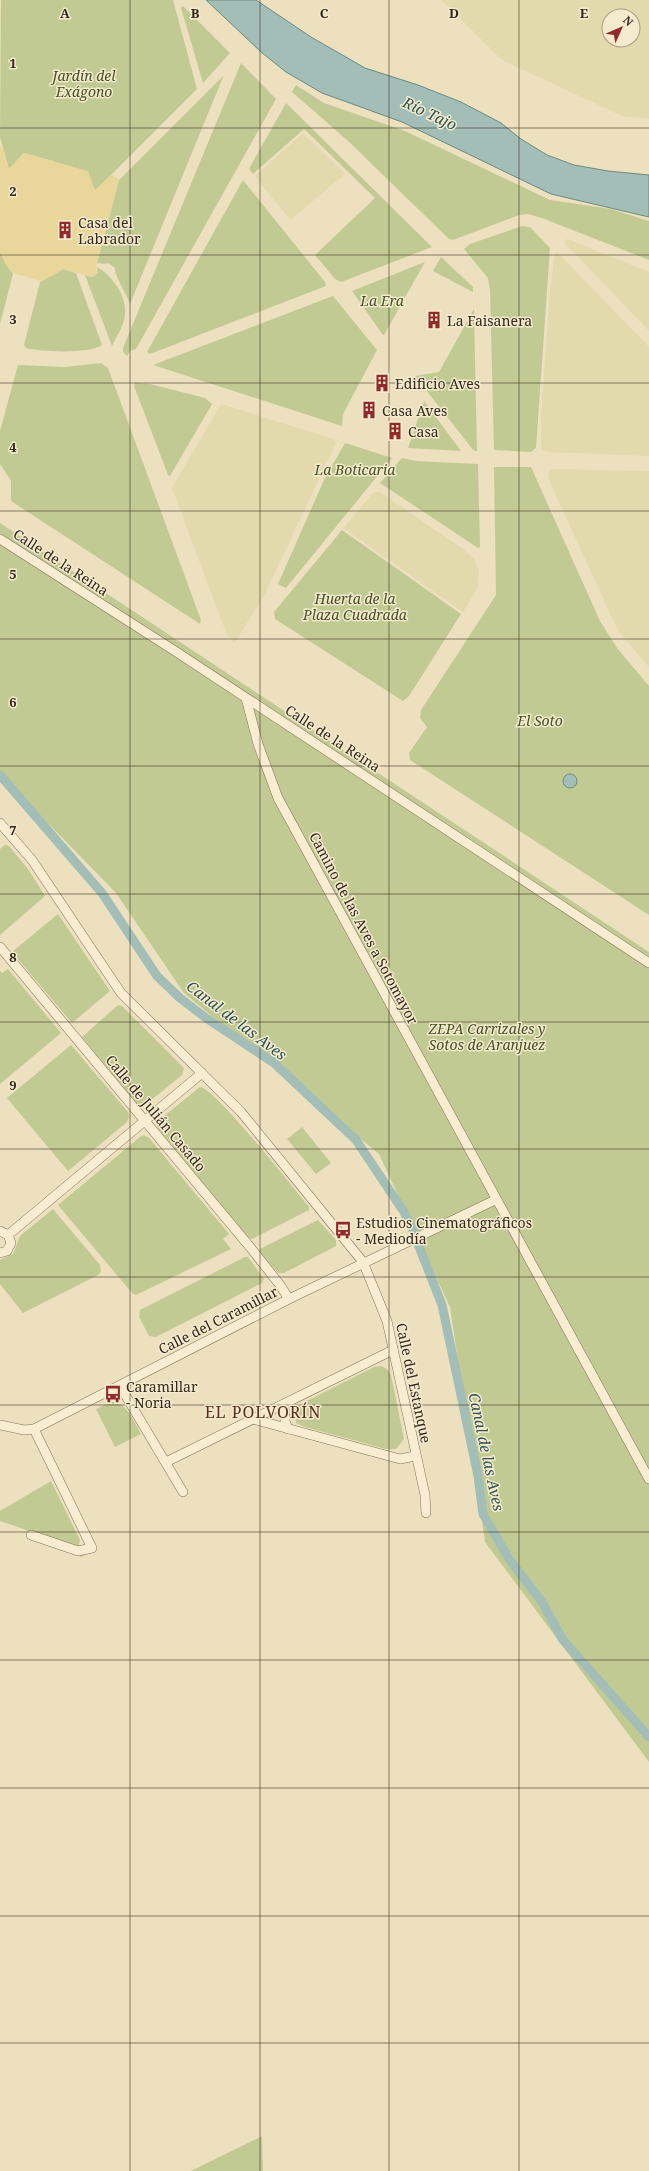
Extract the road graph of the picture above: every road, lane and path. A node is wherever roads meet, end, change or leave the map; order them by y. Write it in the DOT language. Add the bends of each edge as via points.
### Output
graph roads {
  1 [pos="0,539"];
  2 [pos="246,698"];
  3 [pos="0,823"];
  4 [pos="0,947"];
  5 [pos="649,963"];
  6 [pos="202,1073"];
  7 [pos="144,1121"];
  8 [pos="496,1200"];
  9 [pos="4,1233"];
  10 [pos="0,1253"];
  11 [pos="364,1262"];
  12 [pos="289,1299"];
  13 [pos="393,1350"];
  14 [pos="120,1386"];
  15 [pos="284,1404"];
  16 [pos="252,1419"];
  17 [pos="0,1425"];
  18 [pos="34,1428"];
  19 [pos="288,1429"];
  20 [pos="415,1456"];
  21 [pos="166,1462"];
  22 [pos="649,1479"];
  23 [pos="184,1492"];
  24 [pos="426,1513"];
  25 [pos="31,1535"];
  1 -- 2 [label="street, Calle de la Reina"];
  2 -- 5 [label="street, Calle de la Reina"];
  2 -- 8 [label="street, Camino de las Aves a Sotomayor" via="258,744 278,798"];
  3 -- 6 [label="street, Calle del Estanque" via="32,860 121,993"];
  4 -- 7 [label="street, Calle de Julián Casado"];
  6 -- 7 [label="street"];
  6 -- 11 [label="street, Calle del Estanque" via="241,1112"];
  7 -- 9 [label="street"];
  7 -- 12 [label="street, Calle de Julián Casado" via="250,1247"];
  8 -- 11 [label="street, Calle del Caramillar"];
  8 -- 22 [label="street, Camino de las Aves a Sotomayor"];
  9 -- 10 [label="street" via="10,1239 10,1247"];
  11 -- 12 [label="street, Calle del Caramillar"];
  11 -- 13 [label="street, Calle del Estanque" via="387,1321"];
  12 -- 14 [label="street, Calle del Caramillar"];
  13 -- 15 [label="street"];
  13 -- 20 [label="street, Calle del Estanque"];
  14 -- 18 [label="street, Calle del Caramillar"];
  14 -- 21 [label="street"];
  15 -- 16 [label="street"];
  15 -- 19 [label="street"];
  16 -- 19 [label="street"];
  16 -- 21 [label="street"];
  17 -- 18 [label="street" via="24,1430"];
  18 -- 25 [label="street" via="92,1548 78,1551"];
  19 -- 20 [label="street" via="400,1459"];
  20 -- 24 [label="street, Calle del Estanque"];
  21 -- 23 [label="street"];
}
